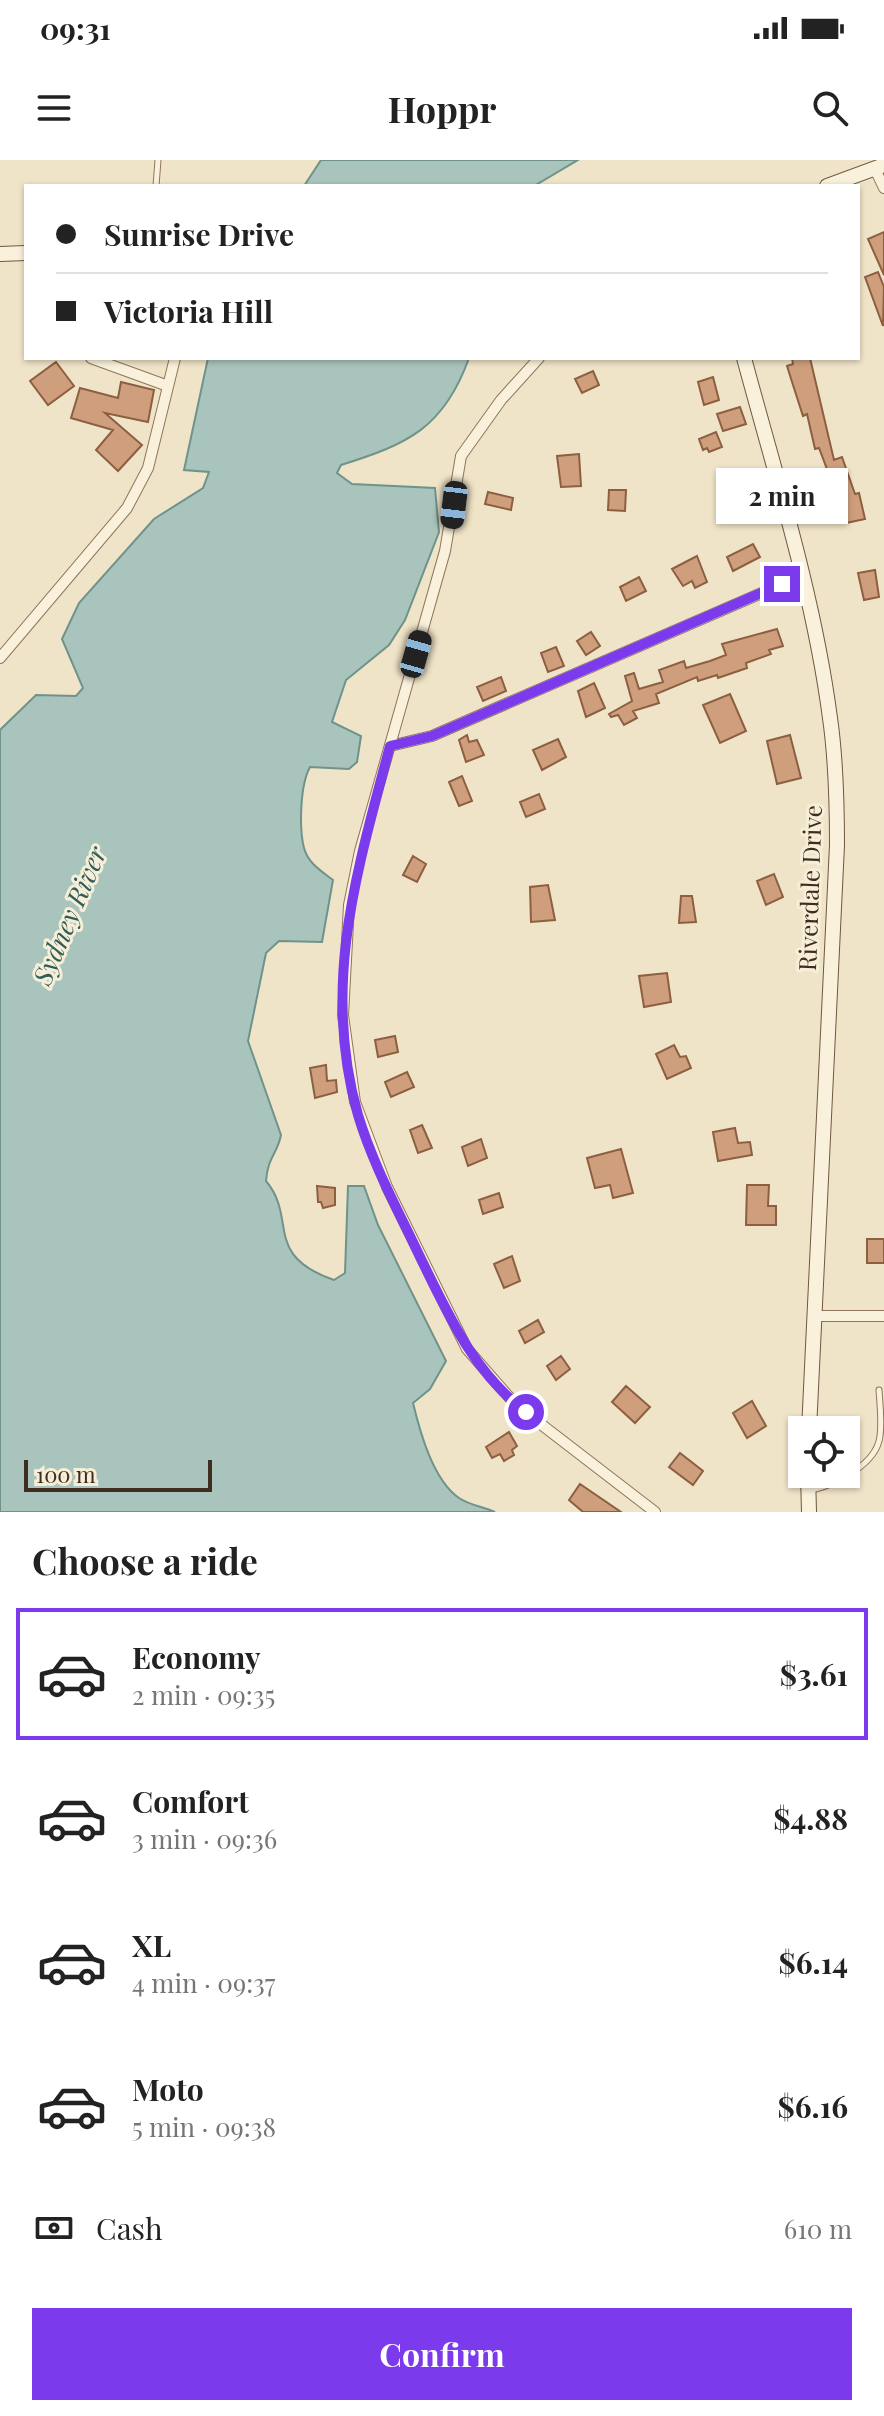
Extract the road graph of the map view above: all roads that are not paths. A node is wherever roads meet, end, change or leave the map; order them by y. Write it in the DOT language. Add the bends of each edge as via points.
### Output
graph roads {
  1 [pos="158,160"];
  2 [pos="880,167"];
  3 [pos="156,184"];
  4 [pos="833,184"];
  5 [pos="884,188"];
  6 [pos="24,253"];
  7 [pos="0,254"];
  8 [pos="96,360"];
  9 [pos="174,360"];
  10 [pos="537,360"];
  11 [pos="745,360"];
  12 [pos="168,386"];
  13 [pos="803,575"];
  14 [pos="0,658"];
  15 [pos="390,746"];
  16 [pos="815,1316"];
  17 [pos="884,1316"];
  18 [pos="879,1390"];
  19 [pos="810,1416"];
  20 [pos="807,1488"];
  21 [pos="807,1491"];
  22 [pos="655,1512"];
  23 [pos="809,1512"];
  1 -- 3 [label="lane"];
  2 -- 4 [label="main road"];
  2 -- 5 [label="street"];
  6 -- 7 [label="main road"];
  8 -- 12 [label="street"];
  9 -- 12 [label="street"];
  10 -- 15 [label="street" via="461,456 450,532"];
  11 -- 13 [label="main road, Riverdale Drive"];
  12 -- 14 [label="street" via="148,468 127,508"];
  13 -- 15 [label="street" via="432,736"];
  13 -- 16 [label="main road, Riverdale Drive" via="830,719 837,845"];
  15 -- 22 [label="street" via="360,851 344,954 346,1051 365,1134 452,1322 478,1362 516,1405"];
  16 -- 17 [label="street"];
  16 -- 19 [label="main road, Riverdale Drive"];
  18 -- 21 [label="lane" via="877,1449 846,1477"];
  20 -- 21 [label="main road"];
  21 -- 23 [label="main road"];
}
